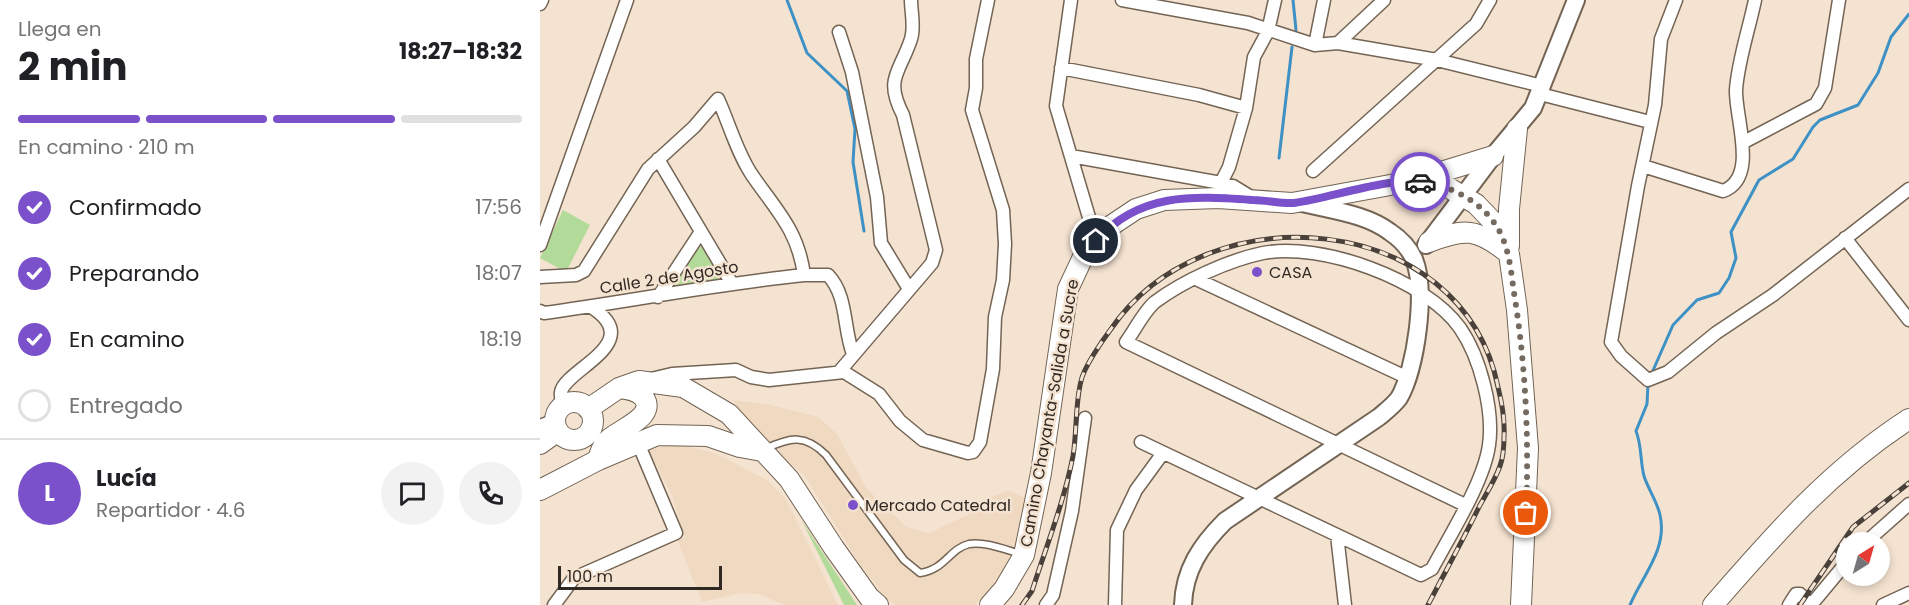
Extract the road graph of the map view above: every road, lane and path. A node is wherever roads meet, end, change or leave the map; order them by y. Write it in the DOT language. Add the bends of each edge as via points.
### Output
graph roads {
  1 [pos="627,0"];
  2 [pos="911,0"];
  3 [pos="988,0"];
  4 [pos="1071,0"];
  5 [pos="1122,0"];
  6 [pos="1275,0"];
  7 [pos="1324,0"];
  8 [pos="1384,0"];
  9 [pos="1490,0"];
  10 [pos="1576,0"];
  11 [pos="1676,0"];
  12 [pos="1755,0"];
  13 [pos="1839,0"];
  14 [pos="1268,31"];
  15 [pos="839,32"];
  16 [pos="1338,43"];
  17 [pos="1315,45"];
  18 [pos="1437,60"];
  19 [pos="1061,68"];
  20 [pos="1541,90"];
  21 [pos="1246,108"];
  22 [pos="1650,122"];
  23 [pos="1516,129"];
  24 [pos="1744,142"];
  25 [pos="1071,156"];
  26 [pos="1493,156"];
  27 [pos="658,159"];
  28 [pos="1643,166"];
  29 [pos="1313,171"];
  30 [pos="1412,181"];
  31 [pos="1221,183"];
  32 [pos="1909,189"];
  33 [pos="1462,195"];
  34 [pos="1256,200"];
  35 [pos="1292,203"];
  36 [pos="700,233"];
  37 [pos="1845,238"];
  38 [pos="1096,241"];
  39 [pos="1429,242"];
  40 [pos="540,245"];
  41 [pos="1509,254"];
  42 [pos="1414,260"];
  43 [pos="804,275"];
  44 [pos="540,277"];
  45 [pos="1196,279"];
  46 [pos="730,282"];
  47 [pos="909,289"];
  48 [pos="1419,292"];
  49 [pos="658,297"];
  50 [pos="591,307"];
  51 [pos="540,311"];
  52 [pos="1909,320"];
  53 [pos="853,354"];
  54 [pos="839,372"];
  55 [pos="1408,378"];
  56 [pos="639,381"];
  57 [pos="619,388"];
  58 [pos="588,409"];
  59 [pos="1084,417"];
  60 [pos="1909,419"];
  61 [pos="554,421"];
  62 [pos="1141,442"];
  63 [pos="638,443"];
  64 [pos="1340,443"];
  65 [pos="540,444"];
  66 [pos="762,451"];
  67 [pos="1163,453"];
  68 [pos="598,460"];
  69 [pos="540,490"];
  70 [pos="1258,498"];
  71 [pos="1909,504"];
  72 [pos="1465,505"];
  73 [pos="1877,532"];
  74 [pos="1336,535"];
  75 [pos="1024,555"];
  76 [pos="1836,574"];
  77 [pos="1909,593"];
  78 [pos="554,605"];
  79 [pos="878,605"];
  80 [pos="990,605"];
  81 [pos="1046,605"];
  82 [pos="1115,605"];
  83 [pos="1183,605"];
  84 [pos="1345,605"];
  85 [pos="1521,605"];
  86 [pos="1713,605"];
  87 [pos="1789,605"];
  88 [pos="1810,605"];
  89 [pos="1883,605"];
  1 -- 40 [label="street"];
  2 -- 47 [label="street" via="912,36 894,80 893,95 906,124 936,250 932,263"];
  3 -- 54 [label="street" via="976,59 972,110 1003,210 1005,244 993,369 980,442 968,453 923,440 900,421 879,394 855,376"];
  4 -- 19 [label="street"];
  5 -- 14 [label="street" via="1248,23"];
  6 -- 14 [label="street"];
  7 -- 17 [label="street"];
  8 -- 16 [label="street"];
  9 -- 18 [label="street" via="1476,24"];
  10 -- 20 [label="main road"];
  11 -- 22 [label="street" via="1661,39"];
  12 -- 24 [label="street" via="1736,90"];
  13 -- 24 [label="street" via="1825,88 1816,104"];
  14 -- 17 [label="street"];
  14 -- 21 [label="street" via="1254,57"];
  15 -- 47 [label="street" via="852,72 877,197 881,243"];
  16 -- 17 [label="street"];
  16 -- 18 [label="street"];
  18 -- 20 [label="street"];
  18 -- 29 [label="street"];
  19 -- 21 [label="street"];
  19 -- 25 [label="street" via="1056,106"];
  20 -- 22 [label="street"];
  20 -- 23 [label="main road"];
  21 -- 31 [label="street" via="1230,168"];
  22 -- 28 [label="street"];
  23 -- 26 [label="main road"];
  23 -- 41 [label="main road"];
  24 -- 28 [label="street" via="1738,179 1723,191"];
  25 -- 31 [label="street"];
  25 -- 38 [label="street"];
  26 -- 30 [label="main road"];
  26 -- 33 [label="main road"];
  27 -- 36 [label="street"];
  27 -- 43 [label="street" via="718,99 752,174 771,197 797,242"];
  27 -- 44 [label="street" via="584,271"];
  28 -- 37 [label="street" via="1611,342 1648,380 1668,372"];
  30 -- 33 [label="main road, Camino Chayanta-Salida a Sucre" via="1449,188"];
  30 -- 35 [label="main road, Camino Chayanta-Salida a Sucre"];
  31 -- 34 [label="street"];
  32 -- 37 [label="street"];
  33 -- 39 [label="main road"];
  33 -- 41 [label="main road, Camino Chayanta-Salida a Sucre" via="1497,226"];
  34 -- 35 [label="main road, Camino Chayanta-Salida a Sucre"];
  34 -- 38 [label="main road, Camino Chayanta-Salida a Sucre" via="1164,200 1123,216"];
  35 -- 42 [label="main road" via="1376,223 1401,241"];
  36 -- 46 [label="street"];
  36 -- 49 [label="street"];
  37 -- 52 [label="street"];
  38 -- 75 [label="main road, Camino Chayanta-Salida a Sucre" via="1074,272 1068,289 1041,472"];
  39 -- 41 [label="main road" via="1462,230 1479,234"];
  39 -- 42 [label="main road"];
  41 -- 85 [label="main road" via="1528,448"];
  42 -- 48 [label="main road"];
  43 -- 46 [label="street, Calle 2 de Agosto"];
  43 -- 53 [label="street, Calle 2 de Agosto" via="828,275 836,283"];
  45 -- 48 [label="street" via="1219,266 1264,253 1317,253 1373,269"];
  45 -- 55 [label="street"];
  45 -- 64 [label="street" via="1154,303 1126,342"];
  46 -- 49 [label="street, Calle 2 de Agosto"];
  47 -- 53 [label="street"];
  48 -- 55 [label="main road"];
  48 -- 72 [label="street" via="1459,328 1477,360 1487,405 1489,445"];
  49 -- 50 [label="street, Calle 2 de Agosto"];
  50 -- 51 [label="street, Calle 2 de Agosto"];
  50 -- 61 [label="street" via="608,322 609,335 599,356 564,386"];
  53 -- 54 [label="street"];
  54 -- 56 [label="street" via="769,380 736,370 672,374"];
  55 -- 64 [label="main road" via="1398,400"];
  56 -- 57 [label="main road"];
  56 -- 66 [label="main road" via="683,387 699,395 729,414"];
  57 -- 58 [label="main road"];
  57 -- 68 [label="main road" via="641,395 646,409 636,422 609,439"];
  58 -- 61 [label="main road" via="578,403"];
  58 -- 61 [label="main road" via="592,424 583,438 566,438"];
  59 -- 81 [label="street" via="1072,511 1053,595"];
  60 -- 86 [label="main road" via="1822,486"];
  61 -- 65 [label="main road"];
  62 -- 67 [label="street"];
  63 -- 66 [label="main road" via="657,435 708,436"];
  63 -- 68 [label="main road"];
  63 -- 78 [label="street" via="676,532 574,578"];
  64 -- 70 [label="main road"];
  64 -- 72 [label="street"];
  66 -- 75 [label="lane" via="783,441 799,439 814,443 904,560 920,573 934,571 960,547 971,544"];
  66 -- 79 [label="main road" via="789,479 841,558"];
  67 -- 70 [label="street"];
  67 -- 82 [label="street" via="1136,490 1118,530"];
  68 -- 69 [label="main road"];
  70 -- 74 [label="street"];
  70 -- 83 [label="main road" via="1207,539 1193,559"];
  71 -- 73 [label="street"];
  72 -- 74 [label="street" via="1432,569 1421,575"];
  74 -- 84 [label="street"];
  75 -- 80 [label="main road, Camino Chayanta-Salida a Sucre"];
  76 -- 88 [label="street"];
  77 -- 89 [label="street"];
  87 -- 88 [label="street" via="1796,594"];
}
